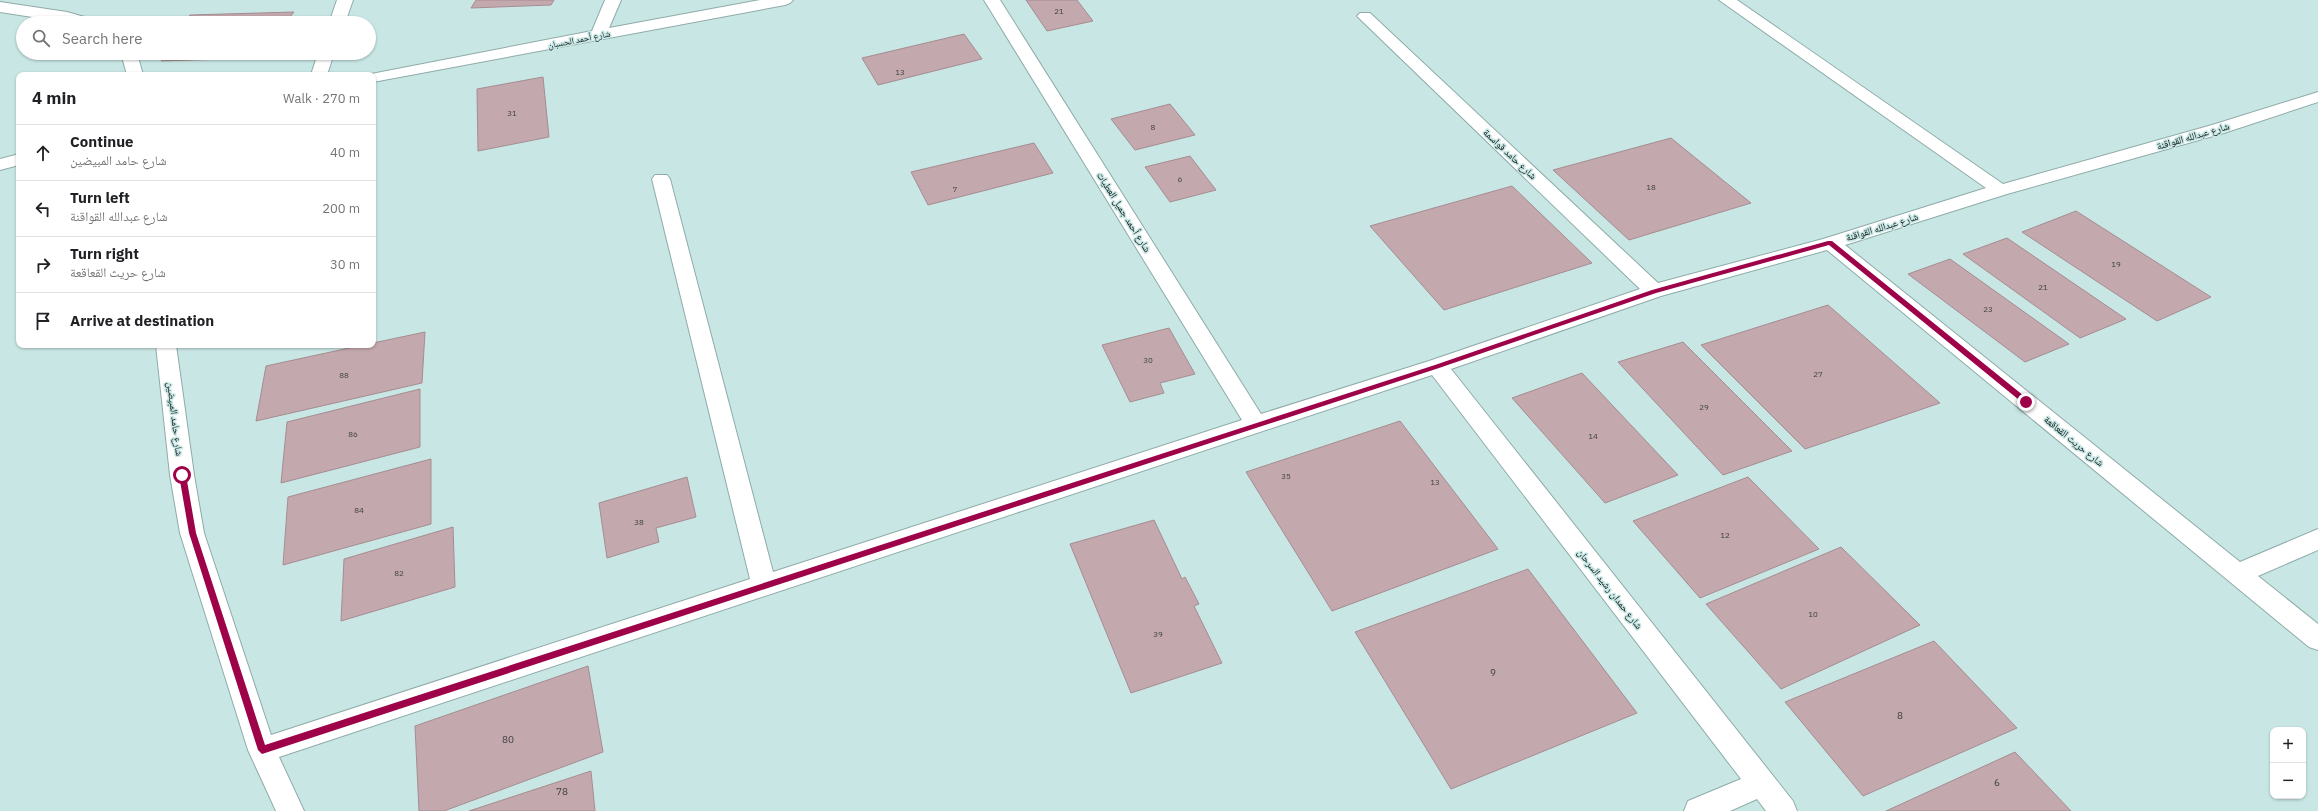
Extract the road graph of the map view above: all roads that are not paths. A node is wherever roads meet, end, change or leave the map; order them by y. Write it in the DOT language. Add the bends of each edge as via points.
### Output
graph roads {
  1 [pos="345,0"];
  2 [pos="613,0"];
  3 [pos="785,0"];
  4 [pos="992,0"];
  5 [pos="1727,0"];
  6 [pos="0,7"];
  7 [pos="60,16"];
  8 [pos="339,16"];
  9 [pos="1365,16"];
  10 [pos="598,36"];
  11 [pos="131,60"];
  12 [pos="324,60"];
  13 [pos="134,72"];
  14 [pos="320,72"];
  15 [pos="376,76"];
  16 [pos="2318,98"];
  17 [pos="16,160"];
  18 [pos="0,165"];
  19 [pos="661,179"];
  20 [pos="2000,190"];
  21 [pos="1830,243"];
  22 [pos="1654,291"];
  23 [pos="166,348"];
  24 [pos="1437,366"];
  25 [pos="1256,424"];
  26 [pos="2318,539"];
  27 [pos="2237,574"];
  28 [pos="764,586"];
  29 [pos="2318,639"];
  30 [pos="262,750"];
  31 [pos="1761,784"];
  32 [pos="290,811"];
  33 [pos="1698,811"];
  34 [pos="1783,811"];
  1 -- 8 [label="street"];
  2 -- 10 [label="street"];
  3 -- 10 [label="street, شارع أحمد الحسبان"];
  4 -- 25 [label="street, شارع أحمد جميل العطيات"];
  5 -- 20 [label="street"];
  6 -- 7 [label="street"];
  9 -- 22 [label="street, شارع حامد قواسمة"];
  10 -- 15 [label="street, شارع أحمد الحسبان"];
  11 -- 13 [label="street"];
  12 -- 14 [label="street"];
  16 -- 20 [label="street, شارع عبدالله القواقنة"];
  17 -- 18 [label="street"];
  19 -- 28 [label="street"];
  20 -- 21 [label="street, شارع عبدالله القواقنة"];
  21 -- 22 [label="street, شارع عبدالله القواقنة"];
  21 -- 27 [label="street, شارع حريث القعاقعة"];
  22 -- 24 [label="street, شارع عبدالله القواقنة"];
  23 -- 30 [label="street, شارع حامد المبيضين" via="192,533"];
  24 -- 25 [label="street, شارع عبدالله القواقنة"];
  24 -- 31 [label="street, شارع حمدان رشيد السرحان"];
  25 -- 28 [label="street, شارع عبدالله القواقنة"];
  26 -- 27 [label="street"];
  27 -- 29 [label="street, شارع حريث القعاقعة"];
  28 -- 30 [label="street, شارع عبدالله القواقنة"];
  30 -- 32 [label="street, شارع حامد المبيضين"];
  31 -- 33 [label="street"];
  31 -- 34 [label="street, شارع حمدان رشيد السرحان"];
}
